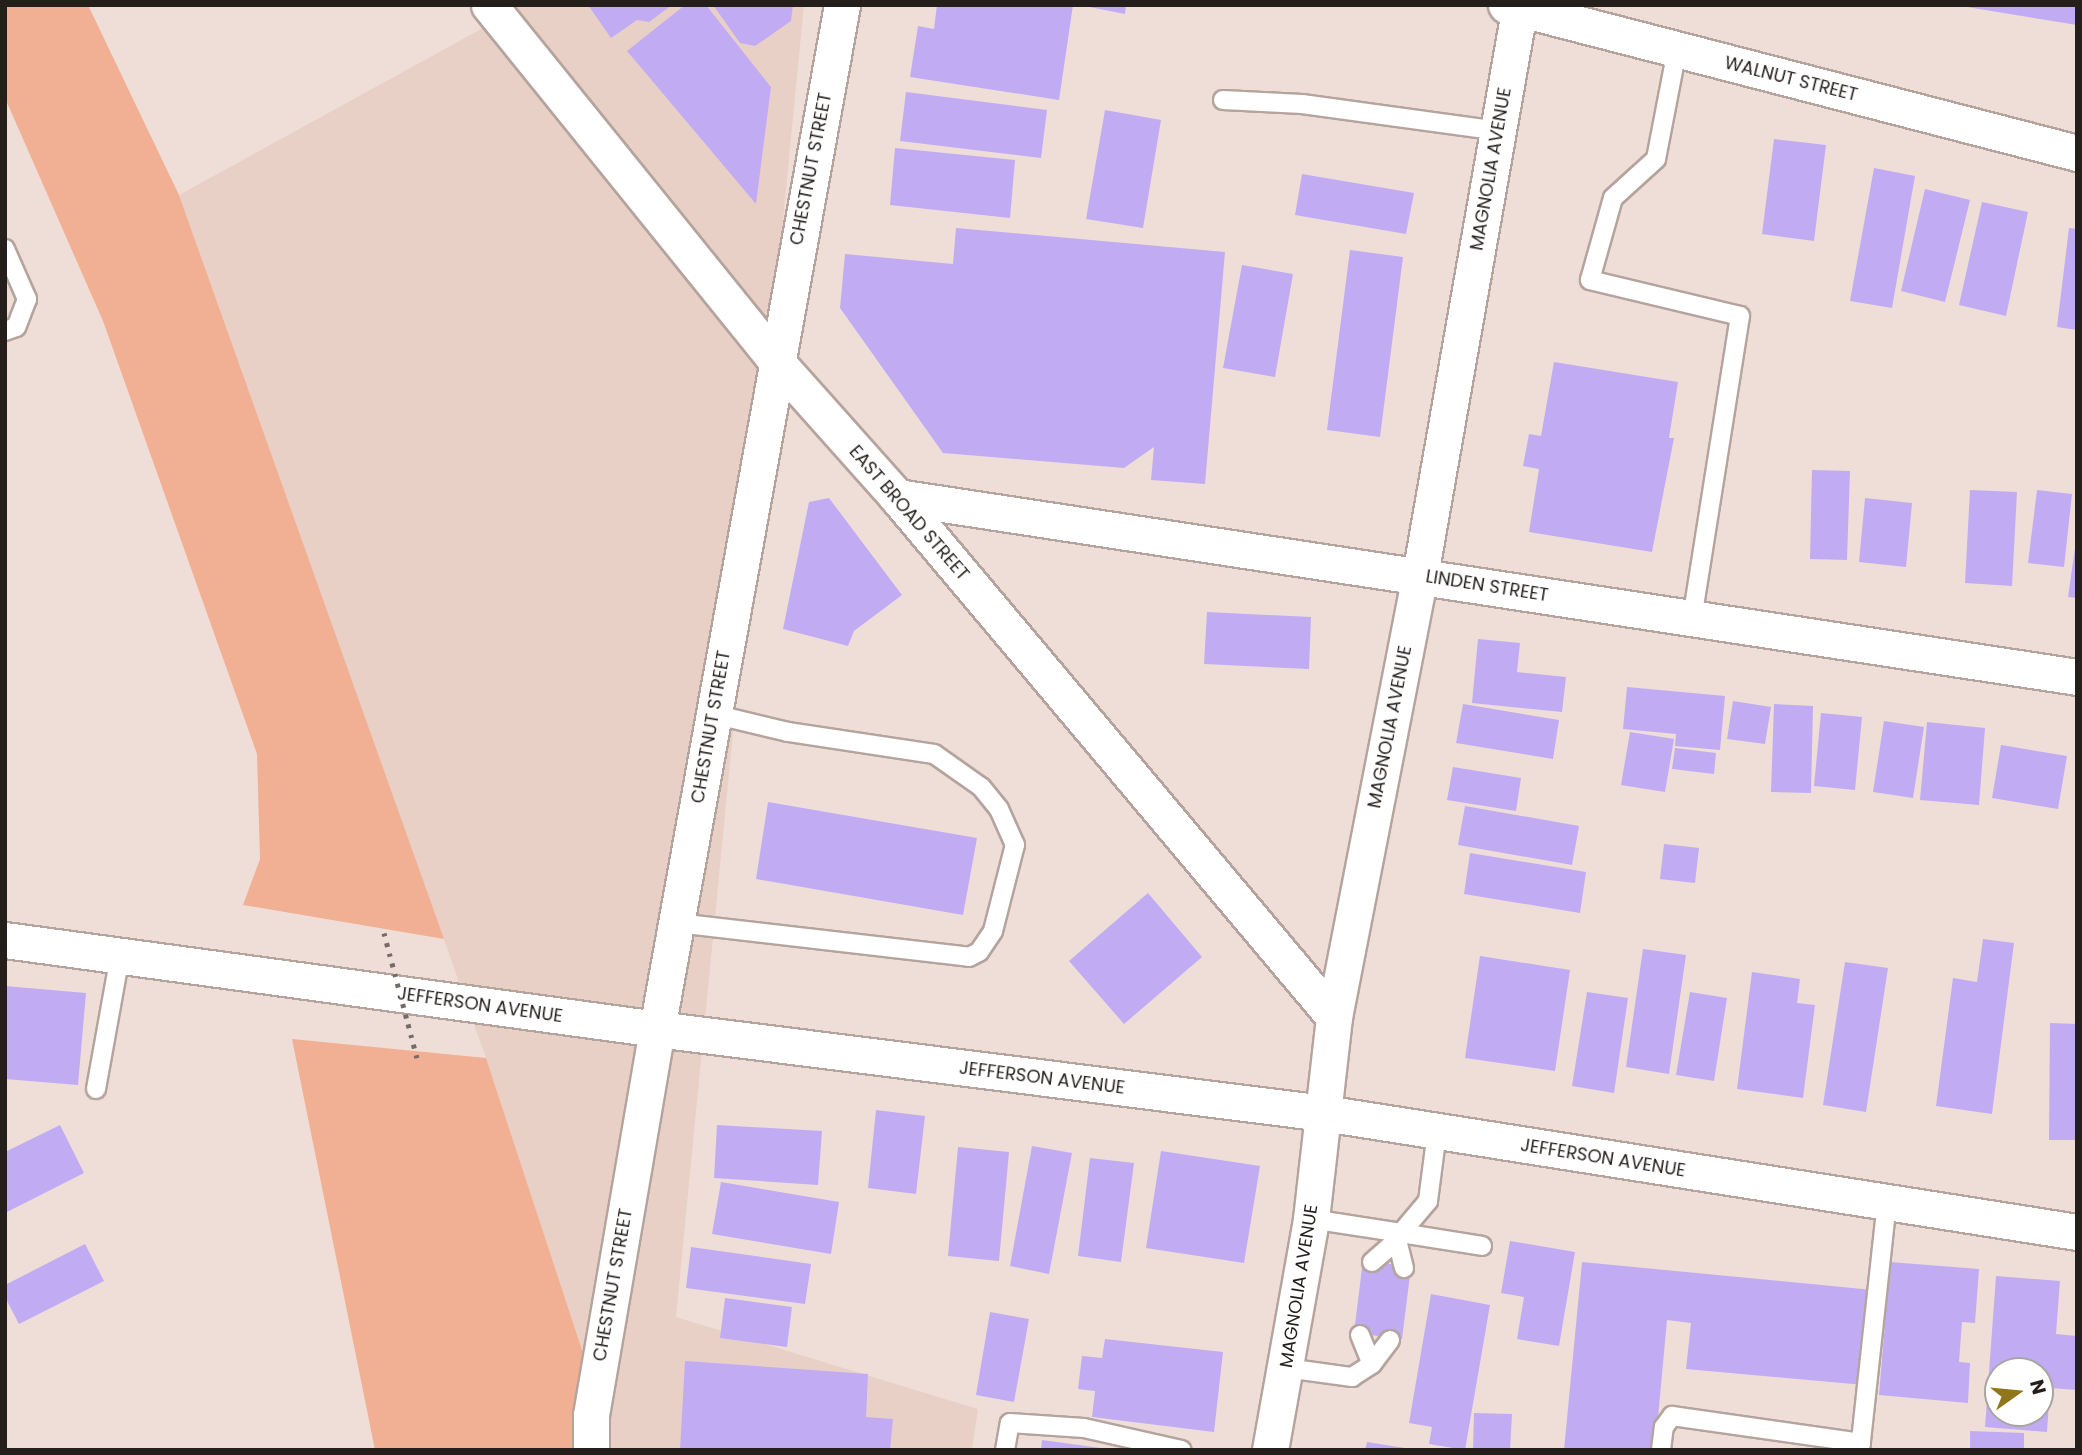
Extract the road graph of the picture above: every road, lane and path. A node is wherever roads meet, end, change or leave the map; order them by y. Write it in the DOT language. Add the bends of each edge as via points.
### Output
graph roads {
  1 [pos="489,5"];
  2 [pos="842,5"];
  3 [pos="1515,6"];
  4 [pos="1677,50"];
  5 [pos="1223,100"];
  6 [pos="1498,131"];
  7 [pos="2077,153"];
  8 [pos="5,249"];
  9 [pos="5,331"];
  10 [pos="775,360"];
  11 [pos="897,497"];
  12 [pos="1420,575"];
  13 [pos="1692,620"];
  14 [pos="2077,677"];
  15 [pos="713,714"];
  16 [pos="677,922"];
  17 [pos="5,940"];
  18 [pos="120,955"];
  19 [pos="1334,1017"];
  20 [pos="657,1029"];
  21 [pos="96,1089"];
  22 [pos="1324,1113"];
  23 [pos="1437,1132"];
  24 [pos="1887,1203"];
  25 [pos="1311,1219"];
  26 [pos="2077,1232"];
  27 [pos="1399,1236"];
  28 [pos="1482,1246"];
  29 [pos="1372,1262"];
  30 [pos="1404,1268"];
  31 [pos="1360,1335"];
  32 [pos="1390,1340"];
  33 [pos="1372,1364"];
  34 [pos="1286,1368"];
  35 [pos="1861,1447"];
  36 [pos="591,1450"];
  37 [pos="1005,1450"];
  38 [pos="1182,1450"];
  39 [pos="1270,1450"];
  40 [pos="1661,1450"];
  1 -- 10 [label="street, EAST BROAD STREET"];
  2 -- 10 [label="street, CHESTNUT STREET"];
  3 -- 4 [label="street, WALNUT STREET"];
  3 -- 6 [label="street, MAGNOLIA AVENUE"];
  4 -- 7 [label="street, WALNUT STREET"];
  4 -- 13 [label="lane" via="1656,159 1613,198 1590,280 1740,316"];
  5 -- 6 [label="lane" via="1302,104"];
  6 -- 12 [label="street, MAGNOLIA AVENUE"];
  8 -- 9 [label="lane" via="27,299 16,327"];
  10 -- 11 [label="street, EAST BROAD STREET"];
  10 -- 15 [label="street, CHESTNUT STREET"];
  11 -- 12 [label="street, LINDEN STREET"];
  11 -- 19 [label="street, EAST BROAD STREET"];
  12 -- 13 [label="street, LINDEN STREET"];
  12 -- 19 [label="street, MAGNOLIA AVENUE"];
  13 -- 14 [label="street, LINDEN STREET"];
  15 -- 16 [label="street, CHESTNUT STREET"];
  15 -- 16 [label="lane" via="788,732 934,754 981,787 999,808 1015,845 993,931 979,952 969,957"];
  16 -- 20 [label="street, CHESTNUT STREET"];
  17 -- 18 [label="street, JEFFERSON AVENUE"];
  18 -- 20 [label="street, JEFFERSON AVENUE"];
  18 -- 21 [label="lane"];
  19 -- 22 [label="street, MAGNOLIA AVENUE"];
  20 -- 22 [label="street, JEFFERSON AVENUE"];
  20 -- 36 [label="street, CHESTNUT STREET" via="591,1415"];
  22 -- 23 [label="street, JEFFERSON AVENUE"];
  22 -- 25 [label="street, MAGNOLIA AVENUE"];
  23 -- 24 [label="street, JEFFERSON AVENUE"];
  23 -- 27 [label="lane" via="1428,1201"];
  24 -- 26 [label="street, JEFFERSON AVENUE"];
  24 -- 35 [label="lane"];
  25 -- 27 [label="lane"];
  25 -- 34 [label="street, MAGNOLIA AVENUE"];
  27 -- 28 [label="lane"];
  27 -- 29 [label="lane"];
  27 -- 30 [label="lane"];
  31 -- 33 [label="lane"];
  32 -- 33 [label="lane"];
  33 -- 34 [label="lane" via="1352,1377"];
  34 -- 39 [label="street, MAGNOLIA AVENUE"];
  35 -- 40 [label="lane" via="1672,1416 1664,1427"];
  37 -- 38 [label="lane" via="1010,1423 1084,1428"];
}
